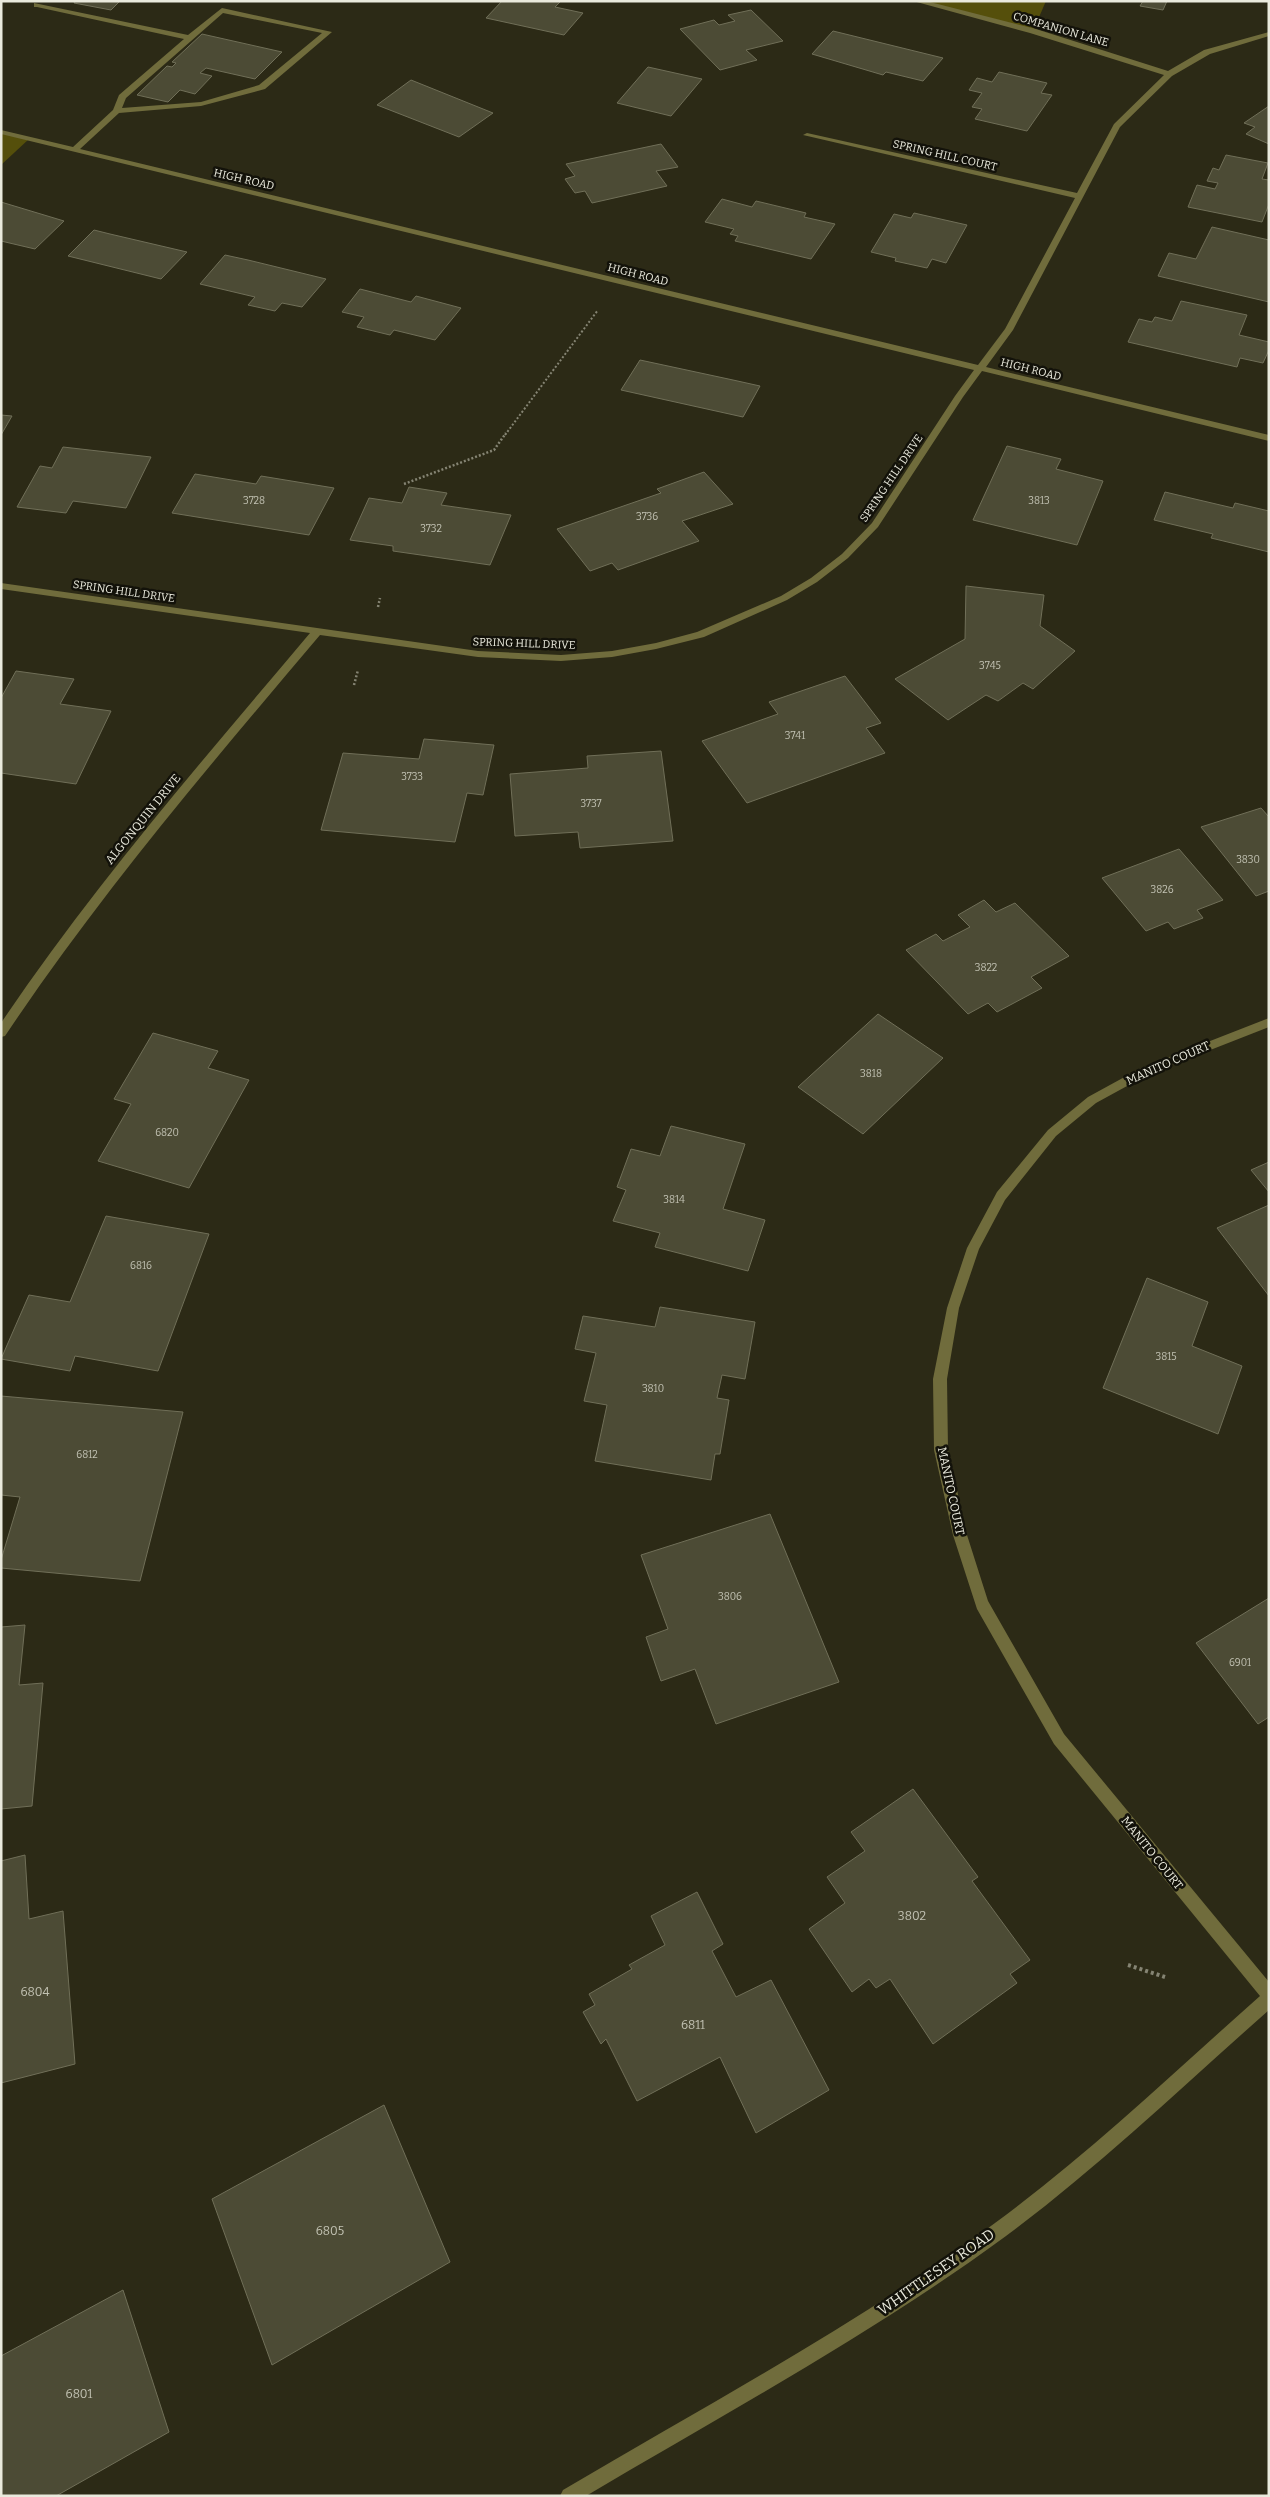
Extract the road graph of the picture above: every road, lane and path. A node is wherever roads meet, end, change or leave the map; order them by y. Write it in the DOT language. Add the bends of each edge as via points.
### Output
graph roads {
  1 [pos="916,1"];
  2 [pos="37,5"];
  3 [pos="1269,34"];
  4 [pos="190,38"];
  5 [pos="1169,74"];
  6 [pos="117,111"];
  7 [pos="1,132"];
  8 [pos="807,135"];
  9 [pos="74,150"];
  10 [pos="1078,196"];
  11 [pos="619,281"];
  12 [pos="980,368"];
  13 [pos="1269,438"];
  14 [pos="404,484"];
  15 [pos="1,586"];
  16 [pos="318,631"];
  17 [pos="1269,1022"];
  18 [pos="1,1033"];
  19 [pos="1128,1965"];
  20 [pos="1165,1977"];
  21 [pos="1269,1995"];
  22 [pos="1269,1999"];
  23 [pos="569,2496"];
  1 -- 5 [label="street, COMPANION LANE" via="1042,34"];
  2 -- 4 [label="street"];
  3 -- 5 [label="street, SPRING HILL DRIVE" via="1207,52"];
  4 -- 6 [label="street" via="122,97"];
  4 -- 6 [label="street" via="222,10 328,32 262,87 201,104"];
  5 -- 10 [label="street, SPRING HILL DRIVE" via="1117,126"];
  6 -- 9 [label="street"];
  7 -- 9 [label="street, HIGH ROAD"];
  8 -- 10 [label="street, SPRING HILL COURT"];
  9 -- 11 [label="street, HIGH ROAD"];
  10 -- 12 [label="street, SPRING HILL DRIVE" via="1009,330"];
  11 -- 12 [label="street, HIGH ROAD"];
  11 -- 14 [label="path" via="494,450"];
  12 -- 13 [label="street, HIGH ROAD"];
  12 -- 16 [label="street, SPRING HILL DRIVE" via="875,525 845,556 784,598 717,628 656,646 561,658 478,654"];
  15 -- 16 [label="street, SPRING HILL DRIVE"];
  16 -- 18 [label="street, ALGONQUIN DRIVE" via="93,902 42,970"];
  17 -- 21 [label="street, MANITO COURT" via="1145,1071 1092,1100 1052,1133 1001,1196 973,1248 953,1308 940,1379 941,1450 960,1535 982,1604 1059,1739"];
  19 -- 20 [label="path"];
  22 -- 23 [label="street, WHITTLESEY ROAD" via="1065,2178 963,2257 877,2313"];
}
